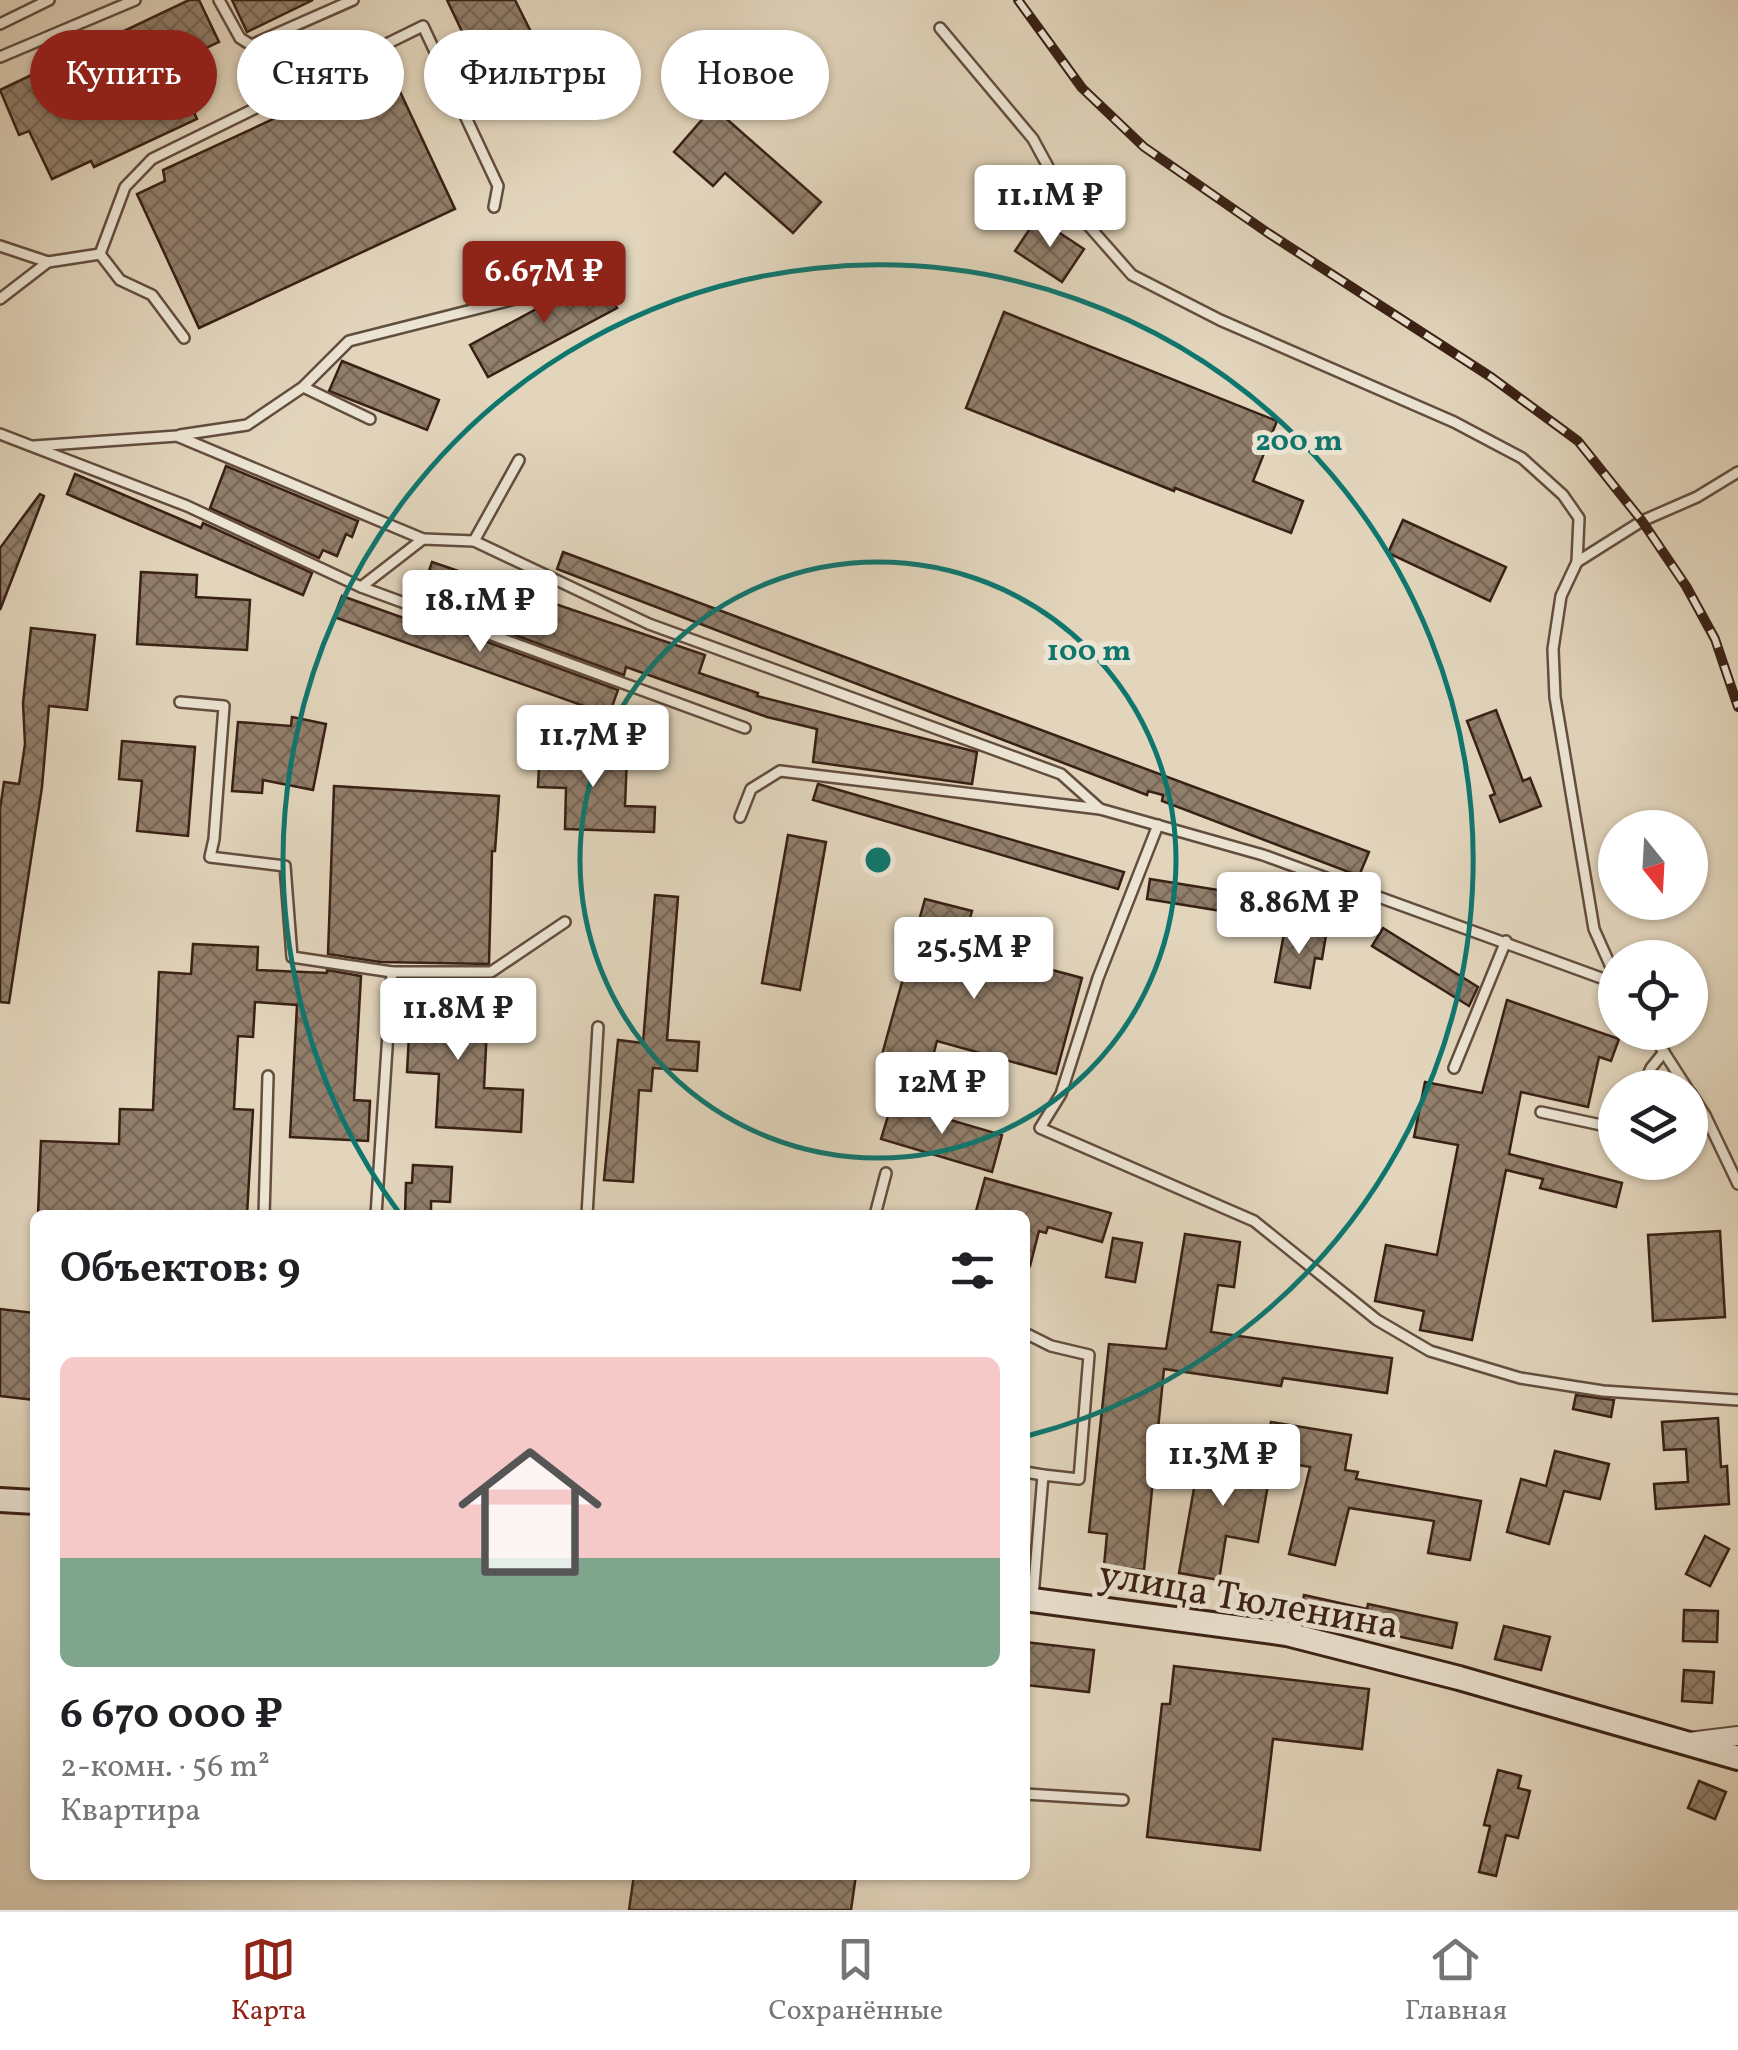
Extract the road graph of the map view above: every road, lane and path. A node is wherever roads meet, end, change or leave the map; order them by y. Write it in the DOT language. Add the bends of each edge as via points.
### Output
graph roads {
  1 [pos="49,0"];
  2 [pos="135,0"];
  3 [pos="219,0"];
  4 [pos="353,0"];
  5 [pos="0,24"];
  6 [pos="940,28"];
  7 [pos="0,57"];
  8 [pos="494,207"];
  9 [pos="0,246"];
  10 [pos="100,254"];
  11 [pos="48,262"];
  12 [pos="523,296"];
  13 [pos="0,299"];
  14 [pos="184,338"];
  15 [pos="303,386"];
  16 [pos="370,419"];
  17 [pos="0,434"];
  18 [pos="177,436"];
  19 [pos="31,446"];
  20 [pos="520,460"];
  21 [pos="1738,472"];
  22 [pos="423,539"];
  23 [pos="474,542"];
  24 [pos="1577,562"];
  25 [pos="361,587"];
  26 [pos="180,702"];
  27 [pos="746,728"];
  28 [pos="1100,808"];
  29 [pos="740,818"];
  30 [pos="1158,825"];
  31 [pos="565,922"];
  32 [pos="1599,940"];
  33 [pos="1506,941"];
  34 [pos="392,972"];
  35 [pos="1598,973"];
  36 [pos="598,1027"];
  37 [pos="1664,1052"];
  38 [pos="1454,1068"];
  39 [pos="1649,1070"];
  40 [pos="1675,1070"];
  41 [pos="268,1076"];
  42 [pos="1541,1112"];
  43 [pos="1708,1121"];
  44 [pos="1598,1124"];
  45 [pos="886,1173"];
  46 [pos="1738,1184"];
  47 [pos="264,1210"];
  48 [pos="376,1210"];
  49 [pos="587,1210"];
  50 [pos="875,1210"];
  51 [pos="1030,1336"];
  52 [pos="1738,1400"];
  53 [pos="1030,1473"];
  54 [pos="1043,1475"];
  55 [pos="0,1500"];
  56 [pos="30,1502"];
  57 [pos="1030,1591"];
  58 [pos="1030,1600"];
  59 [pos="1738,1736"];
  60 [pos="1686,1743"];
  61 [pos="1738,1758"];
  62 [pos="1030,1794"];
  63 [pos="1123,1800"];
  1 -- 5 [label="lane"];
  2 -- 7 [label="lane"];
  3 -- 4 [label="lane" via="251,46"];
  6 -- 24 [label="lane" via="1033,138 1066,200 1132,275 1522,458 1579,518"];
  8 -- 10 [label="lane" via="498,186 423,26 152,159 125,187"];
  9 -- 11 [label="lane"];
  10 -- 11 [label="lane"];
  10 -- 14 [label="lane" via="120,280 152,295"];
  11 -- 13 [label="lane"];
  12 -- 15 [label="lane" via="350,340"];
  15 -- 16 [label="lane"];
  15 -- 18 [label="lane" via="247,426"];
  17 -- 19 [label="lane"];
  18 -- 19 [label="lane"];
  18 -- 22 [label="lane"];
  19 -- 25 [label="lane" via="187,506"];
  20 -- 23 [label="lane"];
  21 -- 24 [label="lane"];
  22 -- 23 [label="lane"];
  22 -- 25 [label="lane"];
  23 -- 28 [label="lane" via="649,624 1061,774"];
  24 -- 32 [label="lane" via="1560,596 1555,696"];
  25 -- 27 [label="lane"];
  26 -- 34 [label="lane" via="224,706 210,857 285,866 292,957"];
  28 -- 29 [label="lane" via="780,772 751,789"];
  28 -- 30 [label="lane"];
  30 -- 33 [label="lane"];
  30 -- 52 [label="lane" via="1061,1094 1040,1128 1254,1222 1378,1320 1430,1351 1520,1378"];
  31 -- 34 [label="lane" via="490,972"];
  33 -- 35 [label="lane"];
  33 -- 38 [label="lane"];
  34 -- 48 [label="lane"];
  36 -- 49 [label="lane"];
  37 -- 39 [label="lane"];
  37 -- 40 [label="lane"];
  41 -- 47 [label="lane"];
  42 -- 44 [label="lane"];
  43 -- 46 [label="lane"];
  45 -- 50 [label="lane"];
  51 -- 54 [label="lane" via="1089,1355 1079,1479"];
  53 -- 54 [label="lane"];
  54 -- 57 [label="lane"];
  55 -- 56 [label="main road"];
  58 -- 60 [label="main road, улица Тюленина" via="1287,1634"];
  59 -- 60 [label="street"];
  60 -- 61 [label="main road, улица Тюленина"];
  62 -- 63 [label="lane"];
}
